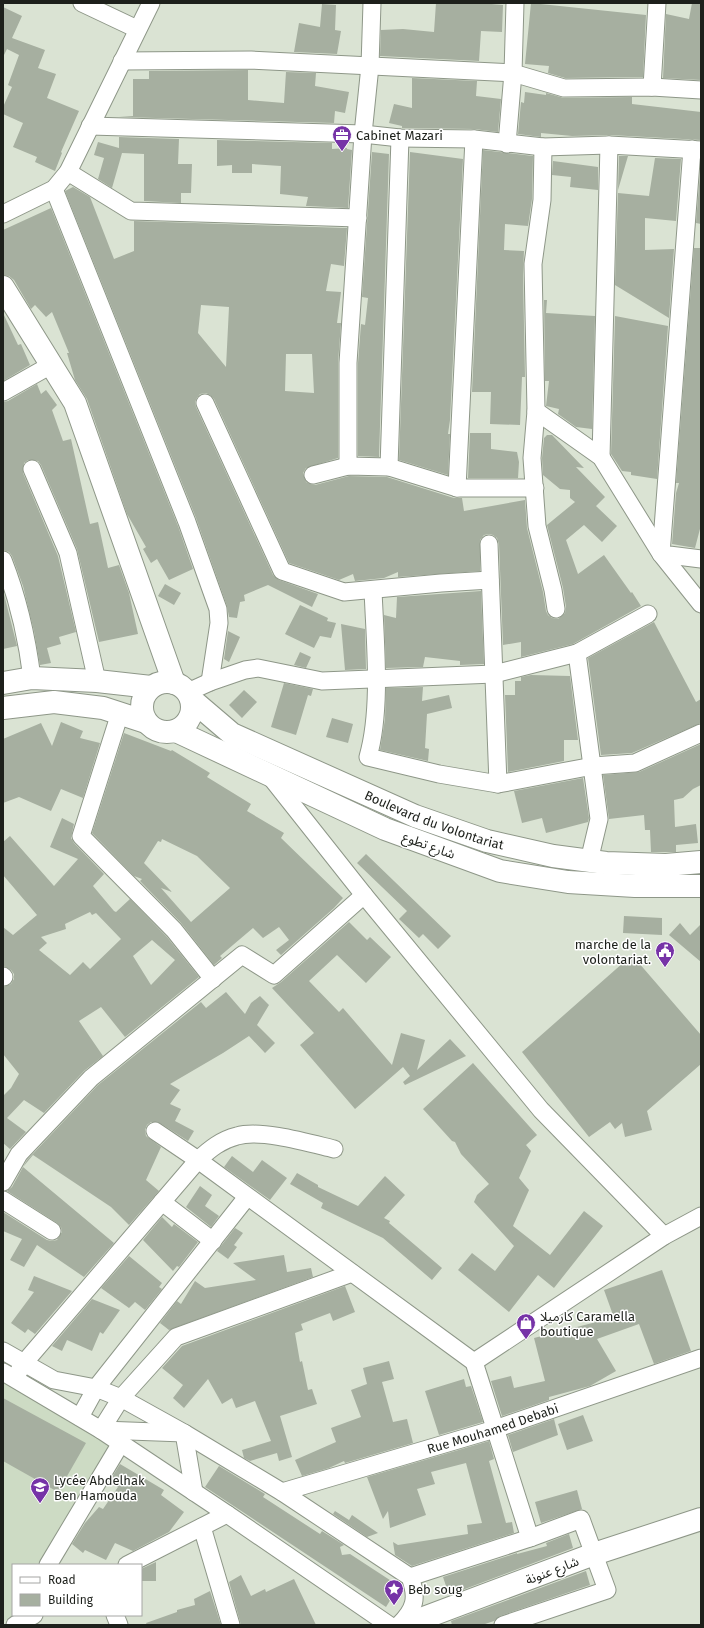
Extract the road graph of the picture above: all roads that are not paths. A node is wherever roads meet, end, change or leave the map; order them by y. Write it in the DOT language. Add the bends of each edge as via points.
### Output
graph roads {
  1 [pos="82,3"];
  2 [pos="151,3"];
  3 [pos="372,3"];
  4 [pos="516,3"];
  5 [pos="657,3"];
  6 [pos="137,29"];
  7 [pos="122,61"];
  8 [pos="370,66"];
  9 [pos="513,73"];
  10 [pos="652,87"];
  11 [pos="701,90"];
  12 [pos="90,126"];
  13 [pos="363,134"];
  14 [pos="400,138"];
  15 [pos="474,139"];
  16 [pos="507,144"];
  17 [pos="609,145"];
  18 [pos="544,148"];
  19 [pos="697,149"];
  20 [pos="68,172"];
  21 [pos="54,189"];
  22 [pos="3,214"];
  23 [pos="358,218"];
  24 [pos="3,288"];
  25 [pos="51,365"];
  26 [pos="3,392"];
  27 [pos="204,403"];
  28 [pos="536,411"];
  29 [pos="601,457"];
  30 [pos="348,466"];
  31 [pos="390,467"];
  32 [pos="32,469"];
  33 [pos="313,475"];
  34 [pos="457,488"];
  35 [pos="535,488"];
  36 [pos="489,544"];
  37 [pos="661,554"];
  38 [pos="701,559"];
  39 [pos="3,560"];
  40 [pos="490,580"];
  41 [pos="373,590"];
  42 [pos="701,604"];
  43 [pos="556,609"];
  44 [pos="648,614"];
  45 [pos="577,653"];
  46 [pos="494,674"];
  47 [pos="32,678"];
  48 [pos="376,680"];
  49 [pos="97,681"];
  50 [pos="210,682"];
  51 [pos="3,683"];
  52 [pos="151,687"];
  53 [pos="184,691"];
  54 [pos="3,708"];
  55 [pos="120,713"];
  56 [pos="146,722"];
  57 [pos="176,731"];
  58 [pos="701,733"];
  59 [pos="593,766"];
  60 [pos="269,775"];
  61 [pos="498,784"];
  62 [pos="589,861"];
  63 [pos="701,862"];
  64 [pos="701,886"];
  65 [pos="364,895"];
  66 [pos="213,979"];
  67 [pos="155,1132"];
  68 [pos="334,1148"];
  69 [pos="198,1160"];
  70 [pos="3,1182"];
  71 [pos="247,1197"];
  72 [pos="3,1200"];
  73 [pos="162,1202"];
  74 [pos="701,1216"];
  75 [pos="52,1231"];
  76 [pos="664,1236"];
  77 [pos="213,1241"];
  78 [pos="352,1273"];
  79 [pos="3,1351"];
  80 [pos="700,1361"];
  81 [pos="474,1362"];
  82 [pos="24,1363"];
  83 [pos="9,1375"];
  84 [pos="96,1388"];
  85 [pos="121,1398"];
  86 [pos="80,1417"];
  87 [pos="101,1430"];
  88 [pos="495,1430"];
  89 [pos="184,1433"];
  90 [pos="121,1443"];
  91 [pos="194,1492"];
  92 [pos="282,1492"];
  93 [pos="227,1514"];
  94 [pos="701,1519"];
  95 [pos="202,1527"];
  96 [pos="530,1538"];
  97 [pos="594,1554"];
  98 [pos="49,1564"];
  99 [pos="129,1564"];
  100 [pos="410,1577"];
  101 [pos="32,1616"];
  102 [pos="14,1625"];
  103 [pos="231,1625"];
  104 [pos="390,1625"];
  105 [pos="399,1625"];
  106 [pos="405,1625"];
  107 [pos="503,1625"];
  1 -- 6 [label="street"];
  2 -- 6 [label="street"];
  3 -- 8 [label="street"];
  4 -- 9 [label="street"];
  5 -- 10 [label="street"];
  6 -- 7 [label="street"];
  7 -- 8 [label="street" via="251,60"];
  7 -- 12 [label="street"];
  8 -- 9 [label="street"];
  8 -- 13 [label="street"];
  9 -- 10 [label="street" via="564,88"];
  9 -- 16 [label="street"];
  10 -- 11 [label="street"];
  12 -- 13 [label="street"];
  12 -- 20 [label="street"];
  13 -- 14 [label="street"];
  13 -- 23 [label="street"];
  14 -- 15 [label="street"];
  14 -- 31 [label="street"];
  15 -- 16 [label="street"];
  15 -- 34 [label="street"];
  16 -- 18 [label="street"];
  17 -- 18 [label="street"];
  17 -- 19 [label="street"];
  17 -- 29 [label="street"];
  18 -- 28 [label="street" via="542,200 532,264"];
  19 -- 37 [label="street"];
  20 -- 21 [label="street"];
  20 -- 23 [label="street" via="131,212"];
  21 -- 22 [label="street"];
  21 -- 50 [label="street" via="187,522 218,609 219,623"];
  23 -- 30 [label="street" via="348,363"];
  24 -- 25 [label="main road"];
  25 -- 26 [label="street"];
  25 -- 53 [label="main road" via="75,402"];
  27 -- 41 [label="street" via="282,571 344,592"];
  28 -- 29 [label="street"];
  28 -- 35 [label="street" via="532,458"];
  29 -- 37 [label="street"];
  30 -- 31 [label="street"];
  30 -- 33 [label="street"];
  31 -- 34 [label="street"];
  32 -- 49 [label="street" via="68,553"];
  34 -- 35 [label="street"];
  35 -- 43 [label="street" via="537,526"];
  36 -- 40 [label="street"];
  37 -- 38 [label="street"];
  37 -- 42 [label="street"];
  39 -- 47 [label="street" via="12,584 28,648"];
  40 -- 41 [label="street"];
  40 -- 46 [label="street"];
  41 -- 48 [label="street"];
  44 -- 45 [label="street"];
  45 -- 46 [label="street"];
  45 -- 59 [label="street"];
  46 -- 48 [label="street"];
  46 -- 61 [label="street"];
  47 -- 49 [label="main road"];
  47 -- 51 [label="main road"];
  48 -- 50 [label="street" via="322,682 258,668"];
  48 -- 61 [label="street" via="373,740 368,757 439,774"];
  49 -- 52 [label="main road"];
  50 -- 53 [label="street"];
  52 -- 53 [label="main road" via="166,682"];
  52 -- 56 [label="main road" via="142,700 142,715"];
  53 -- 57 [label="main road" via="192,715 183,727"];
  53 -- 62 [label="main road, Boulevard du Volontariat" via="232,734 415,816 487,841"];
  54 -- 55 [label="main road" via="54,702 103,708"];
  55 -- 56 [label="main road"];
  55 -- 66 [label="street" via="81,836 174,930"];
  56 -- 57 [label="main road" via="160,732"];
  57 -- 60 [label="main road, شارع تطوع"];
  58 -- 59 [label="street" via="635,763"];
  59 -- 61 [label="street"];
  59 -- 62 [label="street" via="600,819"];
  60 -- 64 [label="main road, شارع تطوع" via="385,829 500,870 568,882"];
  60 -- 65 [label="street"];
  62 -- 63 [label="main road, Boulevard du Volontariat" via="666,865"];
  65 -- 66 [label="street" via="274,975 242,955"];
  65 -- 76 [label="street" via="541,1110"];
  66 -- 70 [label="street" via="90,1078 19,1154"];
  67 -- 69 [label="street"];
  68 -- 69 [label="street" via="266,1134 238,1135 215,1145"];
  69 -- 71 [label="street"];
  69 -- 73 [label="street"];
  71 -- 77 [label="street"];
  71 -- 78 [label="street"];
  72 -- 75 [label="street"];
  73 -- 77 [label="street"];
  73 -- 82 [label="street"];
  74 -- 76 [label="street"];
  76 -- 81 [label="street"];
  77 -- 84 [label="street"];
  78 -- 81 [label="street"];
  78 -- 85 [label="street" via="176,1337"];
  79 -- 82 [label="street"];
  80 -- 88 [label="street, Rue Mouhamed Debabi"];
  81 -- 88 [label="street"];
  82 -- 83 [label="street"];
  82 -- 84 [label="street" via="54,1380"];
  83 -- 86 [label="street"];
  84 -- 85 [label="street"];
  84 -- 86 [label="street"];
  85 -- 87 [label="street"];
  85 -- 89 [label="street"];
  86 -- 87 [label="street"];
  87 -- 89 [label="street"];
  87 -- 90 [label="street"];
  88 -- 92 [label="street, Rue Mouhamed Debabi"];
  88 -- 96 [label="street"];
  89 -- 91 [label="street"];
  89 -- 92 [label="street"];
  90 -- 91 [label="street"];
  90 -- 98 [label="street"];
  91 -- 93 [label="street"];
  92 -- 100 [label="street"];
  93 -- 95 [label="street"];
  93 -- 104 [label="street"];
  94 -- 97 [label="main road, شارع عنونة"];
  95 -- 99 [label="street"];
  95 -- 103 [label="street"];
  96 -- 97 [label="street" via="581,1518"];
  96 -- 100 [label="street"];
  97 -- 106 [label="main road, شارع عنونة"];
  97 -- 107 [label="street" via="607,1590"];
  100 -- 105 [label="street" via="415,1589 414,1603 408,1616"];
  101 -- 102 [label="street"];
}
